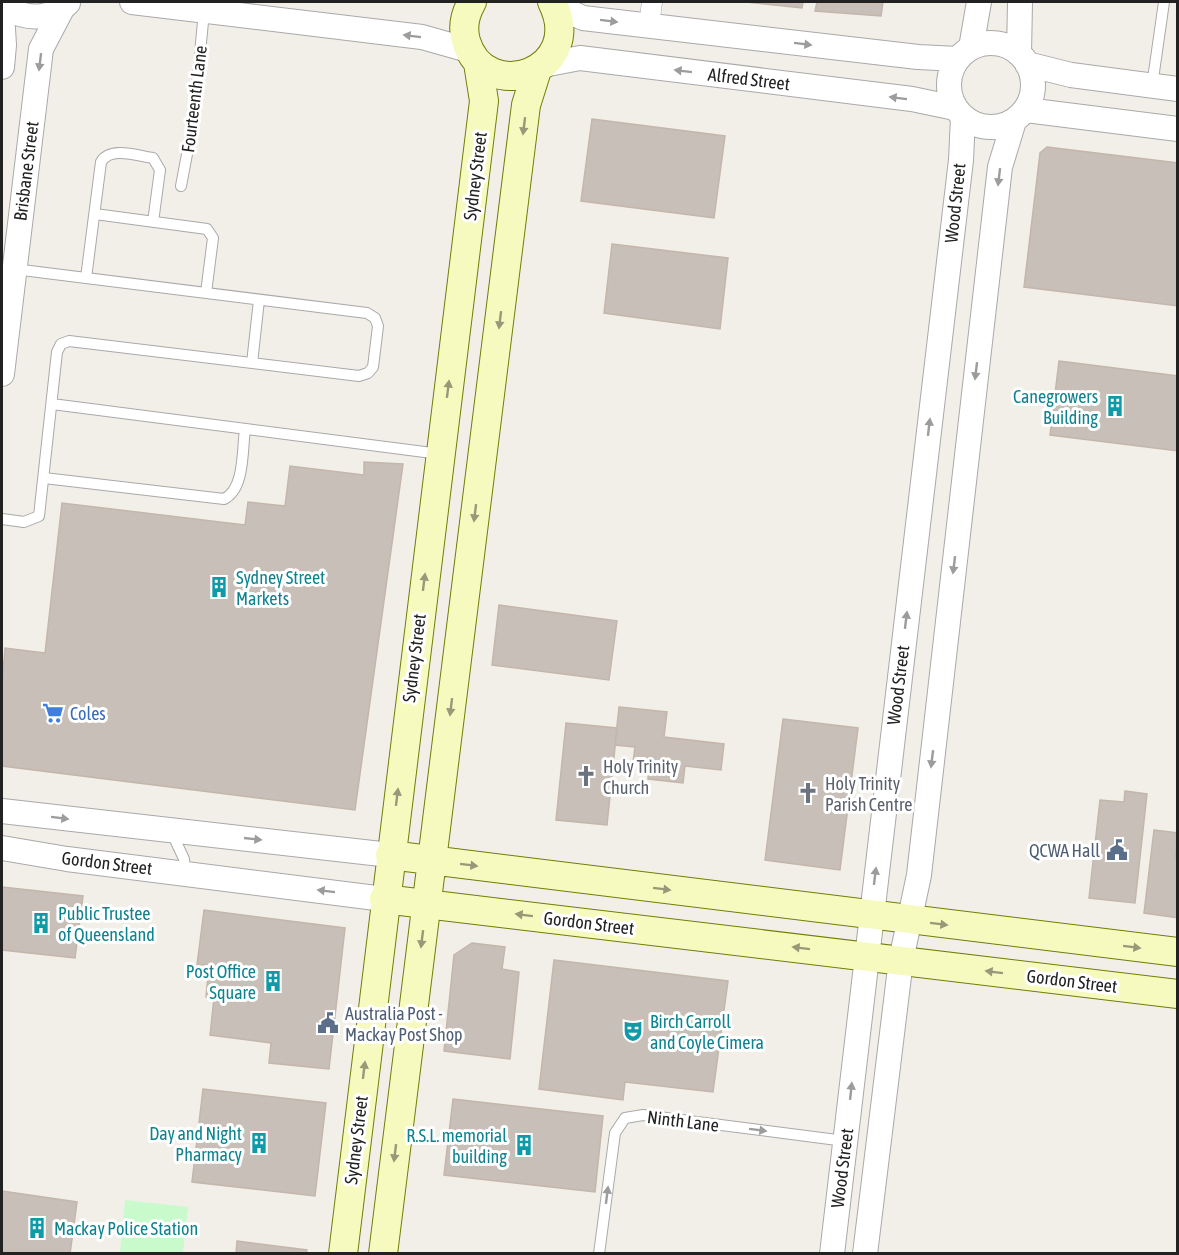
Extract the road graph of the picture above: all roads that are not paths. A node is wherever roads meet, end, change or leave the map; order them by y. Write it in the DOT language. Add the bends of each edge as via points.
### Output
graph roads {
  1 [pos="132,2"];
  2 [pos="472,2"];
  3 [pos="652,2"];
  4 [pos="978,2"];
  5 [pos="1020,2"];
  6 [pos="1164,2"];
  7 [pos="68,3"];
  8 [pos="553,3"];
  9 [pos="2,6"];
  10 [pos="204,11"];
  11 [pos="2,13"];
  12 [pos="649,26"];
  13 [pos="964,53"];
  14 [pos="473,56"];
  15 [pos="1023,59"];
  16 [pos="2,67"];
  17 [pos="540,67"];
  18 [pos="1152,86"];
  19 [pos="1178,89"];
  20 [pos="959,113"];
  21 [pos="1020,115"];
  22 [pos="1178,129"];
  23 [pos="181,186"];
  24 [pos="95,214"];
  25 [pos="153,222"];
  26 [pos="14,269"];
  27 [pos="86,278"];
  28 [pos="206,293"];
  29 [pos="259,300"];
  30 [pos="252,363"];
  31 [pos="2,374"];
  32 [pos="52,404"];
  33 [pos="244,429"];
  34 [pos="440,454"];
  35 [pos="44,478"];
  36 [pos="2,519"];
  37 [pos="2,810"];
  38 [pos="171,830"];
  39 [pos="2,848"];
  40 [pos="390,855"];
  41 [pos="432,860"];
  42 [pos="185,873"];
  43 [pos="384,899"];
  44 [pos="426,903"];
  45 [pos="870,914"];
  46 [pos="909,920"];
  47 [pos="1178,952"];
  48 [pos="866,956"];
  49 [pos="901,960"];
  50 [pos="1178,994"];
  51 [pos="845,1141"];
  52 [pos="343,1254"];
  53 [pos="383,1254"];
  54 [pos="599,1254"];
  55 [pos="831,1254"];
  56 [pos="865,1254"];
  1 -- 10 [label="street"];
  2 -- 14 [label="main road, Sydney Street" via="464,23"];
  3 -- 12 [label="street"];
  4 -- 13 [label="street"];
  5 -- 15 [label="street"];
  6 -- 18 [label="lane"];
  7 -- 9 [label="street" via="47,16 31,18"];
  7 -- 26 [label="street, Brisbane Street, one-way" via="41,49"];
  8 -- 12 [label="street, one-way" via="583,18"];
  8 -- 17 [label="main road" via="561,27 559,41"];
  14 -- 10 [label="street, one-way" via="422,37"];
  10 -- 23 [label="lane, Fourteenth Lane" via="194,117"];
  11 -- 16 [label="street"];
  12 -- 13 [label="street, one-way" via="918,57"];
  13 -- 15 [label="street" via="996,43"];
  13 -- 20 [label="street" via="949,83"];
  14 -- 17 [label="main road" via="491,72 506,76 522,75"];
  34 -- 14 [label="main road, Sydney Street, one-way" via="484,101"];
  15 -- 18 [label="street" via="1071,75"];
  15 -- 21 [label="street" via="1034,87"];
  20 -- 17 [label="street, Alfred Street, one-way" via="909,99 579,58"];
  17 -- 41 [label="main road, one-way" via="526,105"];
  18 -- 19 [label="street"];
  20 -- 21 [label="street" via="988,128"];
  45 -- 20 [label="street, Wood Street, one-way" via="961,160"];
  21 -- 22 [label="street"];
  21 -- 46 [label="street, Wood Street, one-way" via="1000,167 919,875"];
  24 -- 25 [label="lane"];
  24 -- 25 [label="lane" via="105,156 111,153 153,158 160,170"];
  24 -- 27 [label="lane"];
  25 -- 28 [label="lane" via="210,232"];
  26 -- 27 [label="lane"];
  26 -- 31 [label="street, Brisbane Street"];
  27 -- 28 [label="lane"];
  28 -- 29 [label="lane"];
  29 -- 30 [label="lane"];
  29 -- 30 [label="lane" via="367,313 378,326 374,367 360,376"];
  30 -- 32 [label="lane" via="69,341 61,344 57,352"];
  32 -- 33 [label="lane"];
  32 -- 35 [label="lane"];
  33 -- 34 [label="lane"];
  33 -- 35 [label="lane" via="237,485 232,495 224,499"];
  40 -- 34 [label="main road, Sydney Street, one-way"];
  35 -- 36 [label="lane" via="39,516 24,522"];
  37 -- 38 [label="street, one-way"];
  38 -- 40 [label="street, one-way"];
  38 -- 42 [label="lane" via="184,859"];
  39 -- 42 [label="street, Gordon Street"];
  40 -- 41 [label="main road"];
  40 -- 43 [label="main road, Sydney Street"];
  41 -- 44 [label="main road"];
  41 -- 45 [label="main road, one-way"];
  43 -- 42 [label="street, Gordon Street, one-way"];
  43 -- 44 [label="main road, Gordon Street"];
  52 -- 43 [label="main road, Sydney Street, one-way"];
  48 -- 44 [label="main road, Gordon Street, one-way"];
  44 -- 53 [label="main road, one-way"];
  45 -- 46 [label="main road"];
  45 -- 48 [label="street, Wood Street"];
  46 -- 47 [label="main road, one-way"];
  46 -- 49 [label="street, Wood Street"];
  48 -- 49 [label="main road, Gordon Street"];
  51 -- 48 [label="street, Wood Street, one-way"];
  50 -- 49 [label="main road, Gordon Street, one-way"];
  49 -- 56 [label="street, Wood Street"];
  54 -- 51 [label="lane, Ninth Lane, one-way" via="615,1133 625,1118 643,1115"];
  51 -- 55 [label="street, Wood Street"];
}
